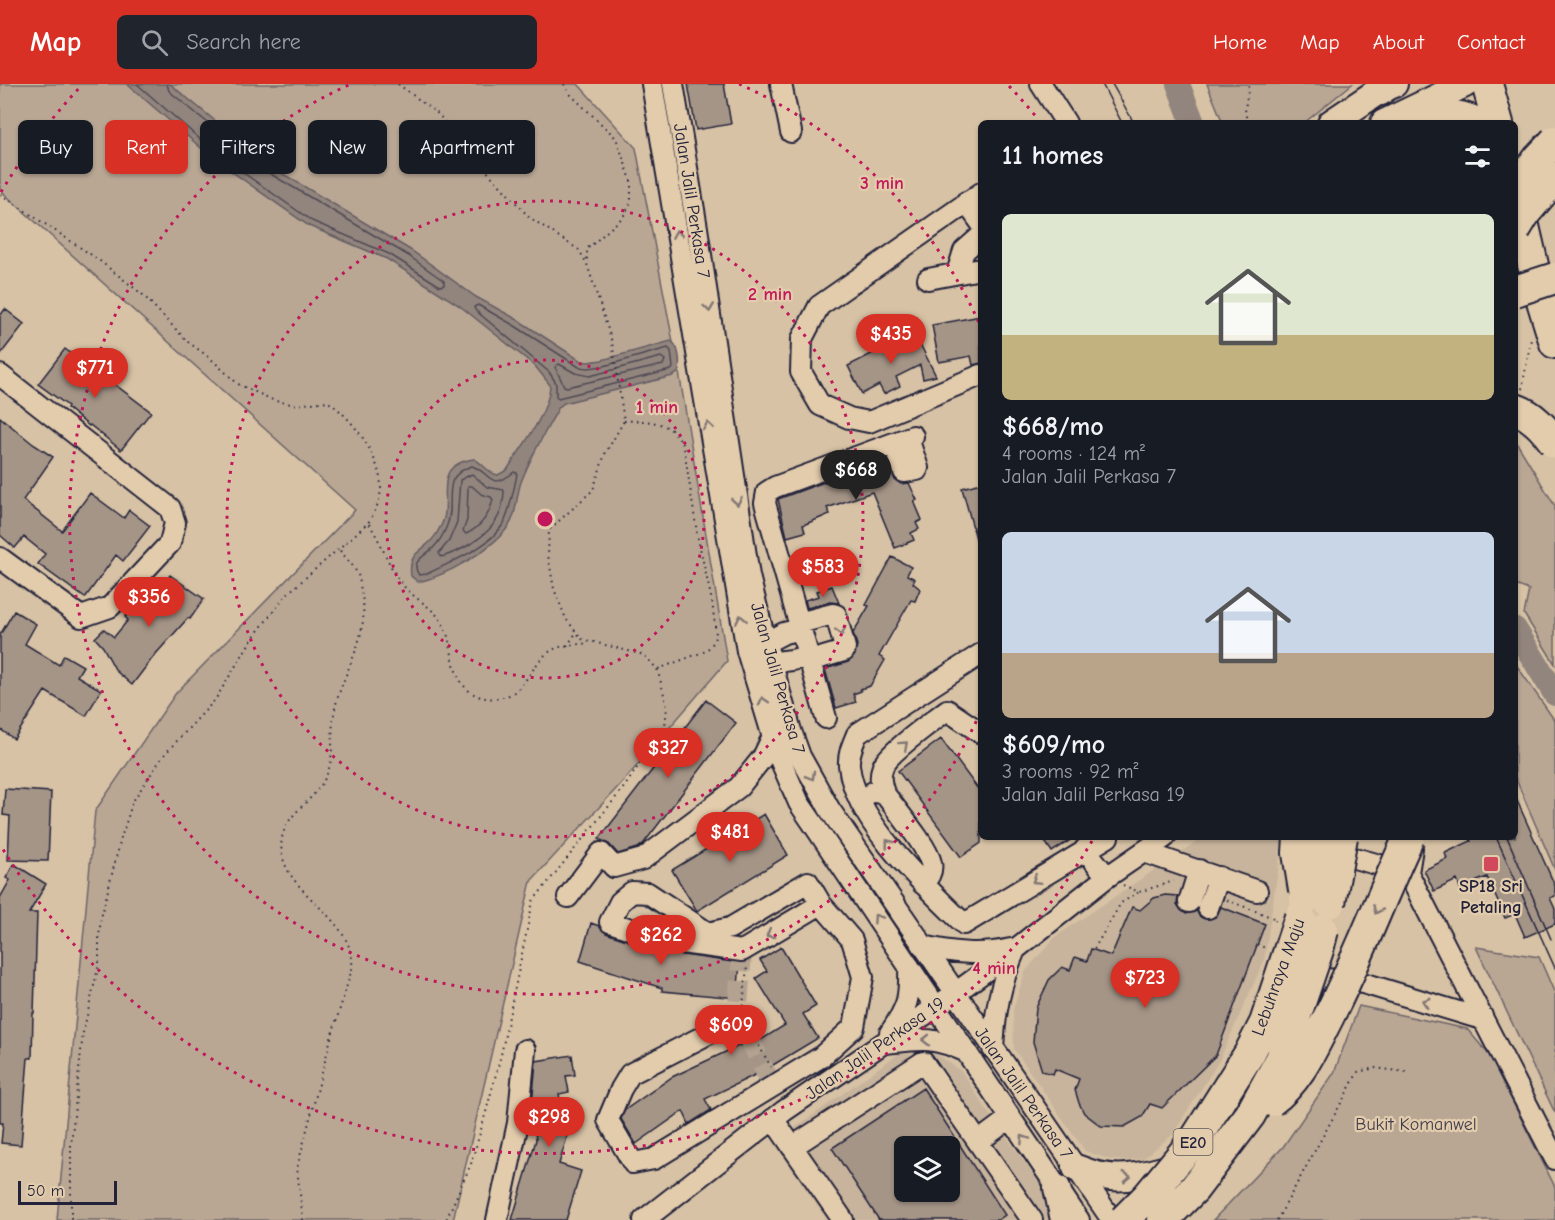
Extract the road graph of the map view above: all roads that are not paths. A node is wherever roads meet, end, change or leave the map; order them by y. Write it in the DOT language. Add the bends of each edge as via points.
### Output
graph roads {
  1 [pos="652,84"];
  2 [pos="673,84"];
  3 [pos="781,84"];
  4 [pos="1041,84"];
  5 [pos="1465,84"];
  6 [pos="1487,84"];
  7 [pos="1387,86"];
  8 [pos="1063,120"];
  9 [pos="1336,120"];
  10 [pos="1390,120"];
  11 [pos="1419,120"];
  12 [pos="1470,120"];
  13 [pos="1497,120"];
  14 [pos="791,132"];
  15 [pos="1555,141"];
  16 [pos="1555,178"];
  17 [pos="1518,186"];
  18 [pos="974,198"];
  19 [pos="1518,203"];
  20 [pos="1518,225"];
  21 [pos="978,239"];
  22 [pos="978,270"];
  23 [pos="957,273"];
  24 [pos="1555,278"];
  25 [pos="928,279"];
  26 [pos="1518,290"];
  27 [pos="1543,340"];
  28 [pos="0,375"];
  29 [pos="978,376"];
  30 [pos="1518,402"];
  31 [pos="905,439"];
  32 [pos="1555,443"];
  33 [pos="0,558"];
  34 [pos="800,626"];
  35 [pos="759,656"];
  36 [pos="978,656"];
  37 [pos="809,658"];
  38 [pos="826,718"];
  39 [pos="978,731"];
  40 [pos="773,736"];
  41 [pos="884,793"];
  42 [pos="860,804"];
  43 [pos="1102,840"];
  44 [pos="1161,840"];
  45 [pos="1411,840"];
  46 [pos="1412,840"];
  47 [pos="1320,842"];
  48 [pos="1085,849"];
  49 [pos="1144,852"];
  50 [pos="1408,873"];
  51 [pos="1212,875"];
  52 [pos="1107,877"];
  53 [pos="923,884"];
  54 [pos="1257,891"];
  55 [pos="567,897"];
  56 [pos="820,904"];
  57 [pos="923,946"];
  58 [pos="1017,948"];
  59 [pos="909,966"];
  60 [pos="1299,976"];
  61 [pos="954,993"];
  62 [pos="936,1007"];
  63 [pos="1482,1016"];
  64 [pos="737,1019"];
  65 [pos="883,1044"];
  66 [pos="993,1049"];
  67 [pos="525,1050"];
  68 [pos="967,1052"];
  69 [pos="772,1086"];
  70 [pos="778,1115"];
  71 [pos="1250,1115"];
  72 [pos="1010,1118"];
  73 [pos="978,1142"];
  74 [pos="792,1147"];
  75 [pos="1555,1159"];
  76 [pos="1178,1166"];
  77 [pos="1076,1168"];
  78 [pos="1057,1188"];
  79 [pos="497,1220"];
  80 [pos="644,1220"];
  81 [pos="843,1220"];
  82 [pos="1032,1220"];
  83 [pos="1064,1220"];
  84 [pos="1079,1220"];
  85 [pos="1112,1220"];
  86 [pos="1125,1220"];
  87 [pos="1163,1220"];
  88 [pos="1168,1220"];
  35 -- 1 [label="street, Jalan Jalil Perkasa 7, one-way"];
  2 -- 35 [label="street, Jalan Jalil Perkasa 7, one-way"];
  3 -- 14 [label="street"];
  4 -- 8 [label="street"];
  5 -- 10 [label="main road"];
  6 -- 13 [label="highway"];
  7 -- 9 [label="main road"];
  11 -- 12 [label="highway" via="1435,115"];
  15 -- 17 [label="highway, bridge"];
  16 -- 20 [label="highway, bridge"];
  18 -- 29 [label="street" via="819,306 802,339 801,372 820,405 869,422"];
  19 -- 27 [label="highway" via="1539,291"];
  21 -- 23 [label="street" via="964,251"];
  22 -- 23 [label="street"];
  23 -- 25 [label="street"];
  24 -- 26 [label="highway, bridge"];
  28 -- 33 [label="street" via="170,508 175,523 170,543 110,607 81,616"];
  30 -- 32 [label="highway, bridge"];
  31 -- 34 [label="street" via="767,492 765,503"];
  34 -- 35 [label="street" via="784,633"];
  34 -- 37 [label="street"];
  34 -- 37 [label="street, one-way" via="836,615 844,651"];
  35 -- 37 [label="street"];
  40 -- 35 [label="street, Jalan Jalil Perkasa 7, one-way"];
  35 -- 57 [label="street, Jalan Jalil Perkasa 7, one-way" via="800,756 830,810"];
  36 -- 42 [label="street" via="857,734 848,763"];
  37 -- 38 [label="street"];
  41 -- 39 [label="street, one-way" via="880,779 884,764 947,710"];
  40 -- 55 [label="street" via="763,757 739,787 643,860 614,867 601,853"];
  59 -- 40 [label="street, Jalan Jalil Perkasa 7, one-way" via="799,803"];
  41 -- 42 [label="street" via="870,793"];
  41 -- 53 [label="street" via="932,865"];
  53 -- 42 [label="street, one-way"];
  43 -- 48 [label="street"];
  44 -- 49 [label="street, Jalan Jalil Perkasa 19"];
  45 -- 71 [label="highway, one-way, bridge" via="1311,1051 1285,1091"];
  46 -- 50 [label="street"];
  47 -- 50 [label="street"];
  47 -- 60 [label="main road" via="1316,908"];
  47 -- 71 [label="highway, Lebuhraya Maju / E20, bridge" via="1336,876 1318,950 1281,1059"];
  47 -- 76 [label="main road" via="1251,1049 1210,1121"];
  47 -- 86 [label="highway, Lebuhraya Maju / E20, bridge" via="1298,853 1305,899 1265,1023 1196,1138"];
  48 -- 52 [label="street"];
  48 -- 53 [label="street, one-way" via="964,924"];
  49 -- 51 [label="street"];
  49 -- 52 [label="street, Jalan Jalil Perkasa 19"];
  50 -- 63 [label="street"];
  51 -- 51 [label="street" via="1202,906"];
  51 -- 54 [label="street"];
  52 -- 58 [label="street, Jalan Jalil Perkasa 19"];
  56 -- 56 [label="street, one-way" via="742,951 666,941 610,922 620,902 633,892 648,893 708,933 730,928 808,882"];
  56 -- 69 [label="street" via="852,940 863,977 854,1027 821,1057"];
  57 -- 58 [label="street" via="970,955"];
  57 -- 61 [label="street, Jalan Jalil Perkasa 7"];
  58 -- 61 [label="street, Jalan Jalil Perkasa 19"];
  58 -- 66 [label="street" via="1004,975 995,1015"];
  59 -- 62 [label="street, Jalan Jalil Perkasa 7"];
  59 -- 65 [label="street" via="909,999"];
  63 -- 60 [label="street, one-way" via="1364,983"];
  60 -- 88 [label="main road" via="1272,1046 1216,1152"];
  61 -- 62 [label="street, Jalan Jalil Perkasa 19"];
  61 -- 66 [label="street, Jalan Jalil Perkasa 7"];
  62 -- 65 [label="street, Jalan Jalil Perkasa 19"];
  62 -- 68 [label="street, Jalan Jalil Perkasa 7"];
  63 -- 75 [label="street"];
  64 -- 69 [label="street" via="630,1074 608,1120 633,1163 654,1160"];
  68 -- 65 [label="street, one-way" via="936,1040"];
  65 -- 70 [label="street, Jalan Jalil Perkasa 19"];
  66 -- 77 [label="street, Jalan Jalil Perkasa 7"];
  67 -- 79 [label="street" via="518,1123"];
  68 -- 72 [label="street, Jalan Jalil Perkasa 7"];
  69 -- 70 [label="street"];
  70 -- 74 [label="street"];
  70 -- 80 [label="street, Jalan Jalil Perkasa 19"];
  71 -- 87 [label="highway, Lebuhraya Maju / E20, bridge" via="1194,1189"];
  72 -- 73 [label="street"];
  78 -- 72 [label="street, Jalan Jalil Perkasa 7, one-way"];
  73 -- 74 [label="street" via="923,1062"];
  73 -- 82 [label="street"];
  74 -- 81 [label="street"];
  77 -- 76 [label="main road, one-way" via="1120,1178"];
  76 -- 86 [label="main road"];
  77 -- 85 [label="street, Jalan Jalil Perkasa 7"];
  78 -- 83 [label="main road"];
  78 -- 84 [label="street, Jalan Jalil Perkasa 7"];
}
